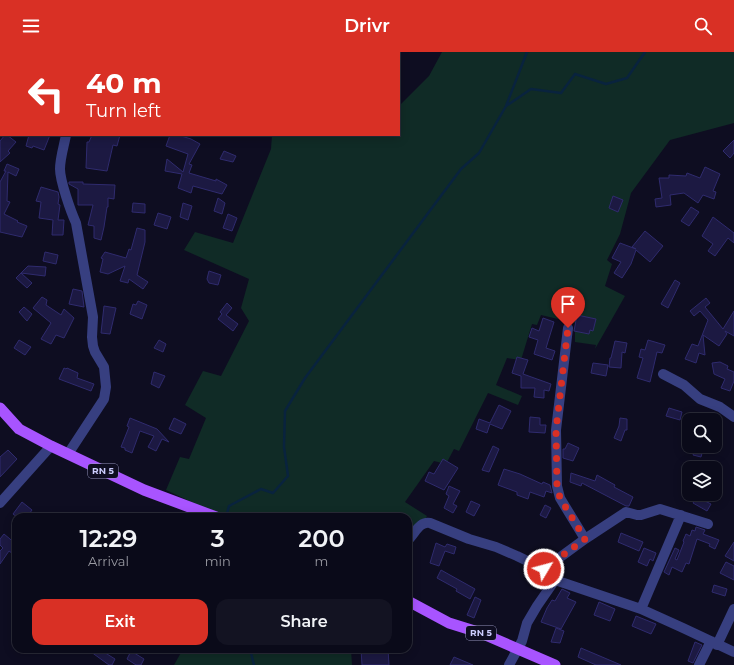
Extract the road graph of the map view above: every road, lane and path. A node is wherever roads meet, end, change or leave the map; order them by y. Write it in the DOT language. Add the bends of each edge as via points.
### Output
graph roads {
  1 [pos="66,136"];
  2 [pos="568,328"];
  3 [pos="663,374"];
  4 [pos="0,408"];
  5 [pos="733,413"];
  6 [pos="51,446"];
  7 [pos="68,454"];
  8 [pos="0,503"];
  9 [pos="205,513"];
  10 [pos="681,516"];
  11 [pos="708,524"];
  12 [pos="412,535"];
  13 [pos="585,539"];
  14 [pos="544,569"];
  15 [pos="555,580"];
  16 [pos="412,604"];
  17 [pos="641,609"];
  18 [pos="734,609"];
  19 [pos="714,643"];
  20 [pos="517,649"];
  21 [pos="734,652"];
  22 [pos="508,665"];
  23 [pos="555,665"];
  24 [pos="700,665"];
  1 -- 7 [label="street" via="60,170 76,223 93,317 92,346 104,367 106,387 104,399"];
  2 -- 13 [label="street" via="556,430 557,486 560,498"];
  3 -- 5 [label="street" via="684,385 700,399"];
  4 -- 6 [label="main road, RN 5" via="19,429"];
  6 -- 7 [label="main road, RN 5"];
  6 -- 8 [label="street"];
  7 -- 9 [label="main road, RN 5" via="144,490"];
  10 -- 11 [label="street"];
  10 -- 13 [label="street" via="660,509 637,516 626,512"];
  10 -- 17 [label="street"];
  12 -- 14 [label="street" via="420,526 430,523 496,547"];
  13 -- 14 [label="street"];
  14 -- 15 [label="street"];
  15 -- 17 [label="street"];
  15 -- 20 [label="street" via="527,623"];
  16 -- 20 [label="main road, RN 5"];
  17 -- 19 [label="street"];
  18 -- 19 [label="street"];
  19 -- 21 [label="street"];
  19 -- 24 [label="street"];
  20 -- 22 [label="street"];
  20 -- 23 [label="main road, RN 5"];
}
